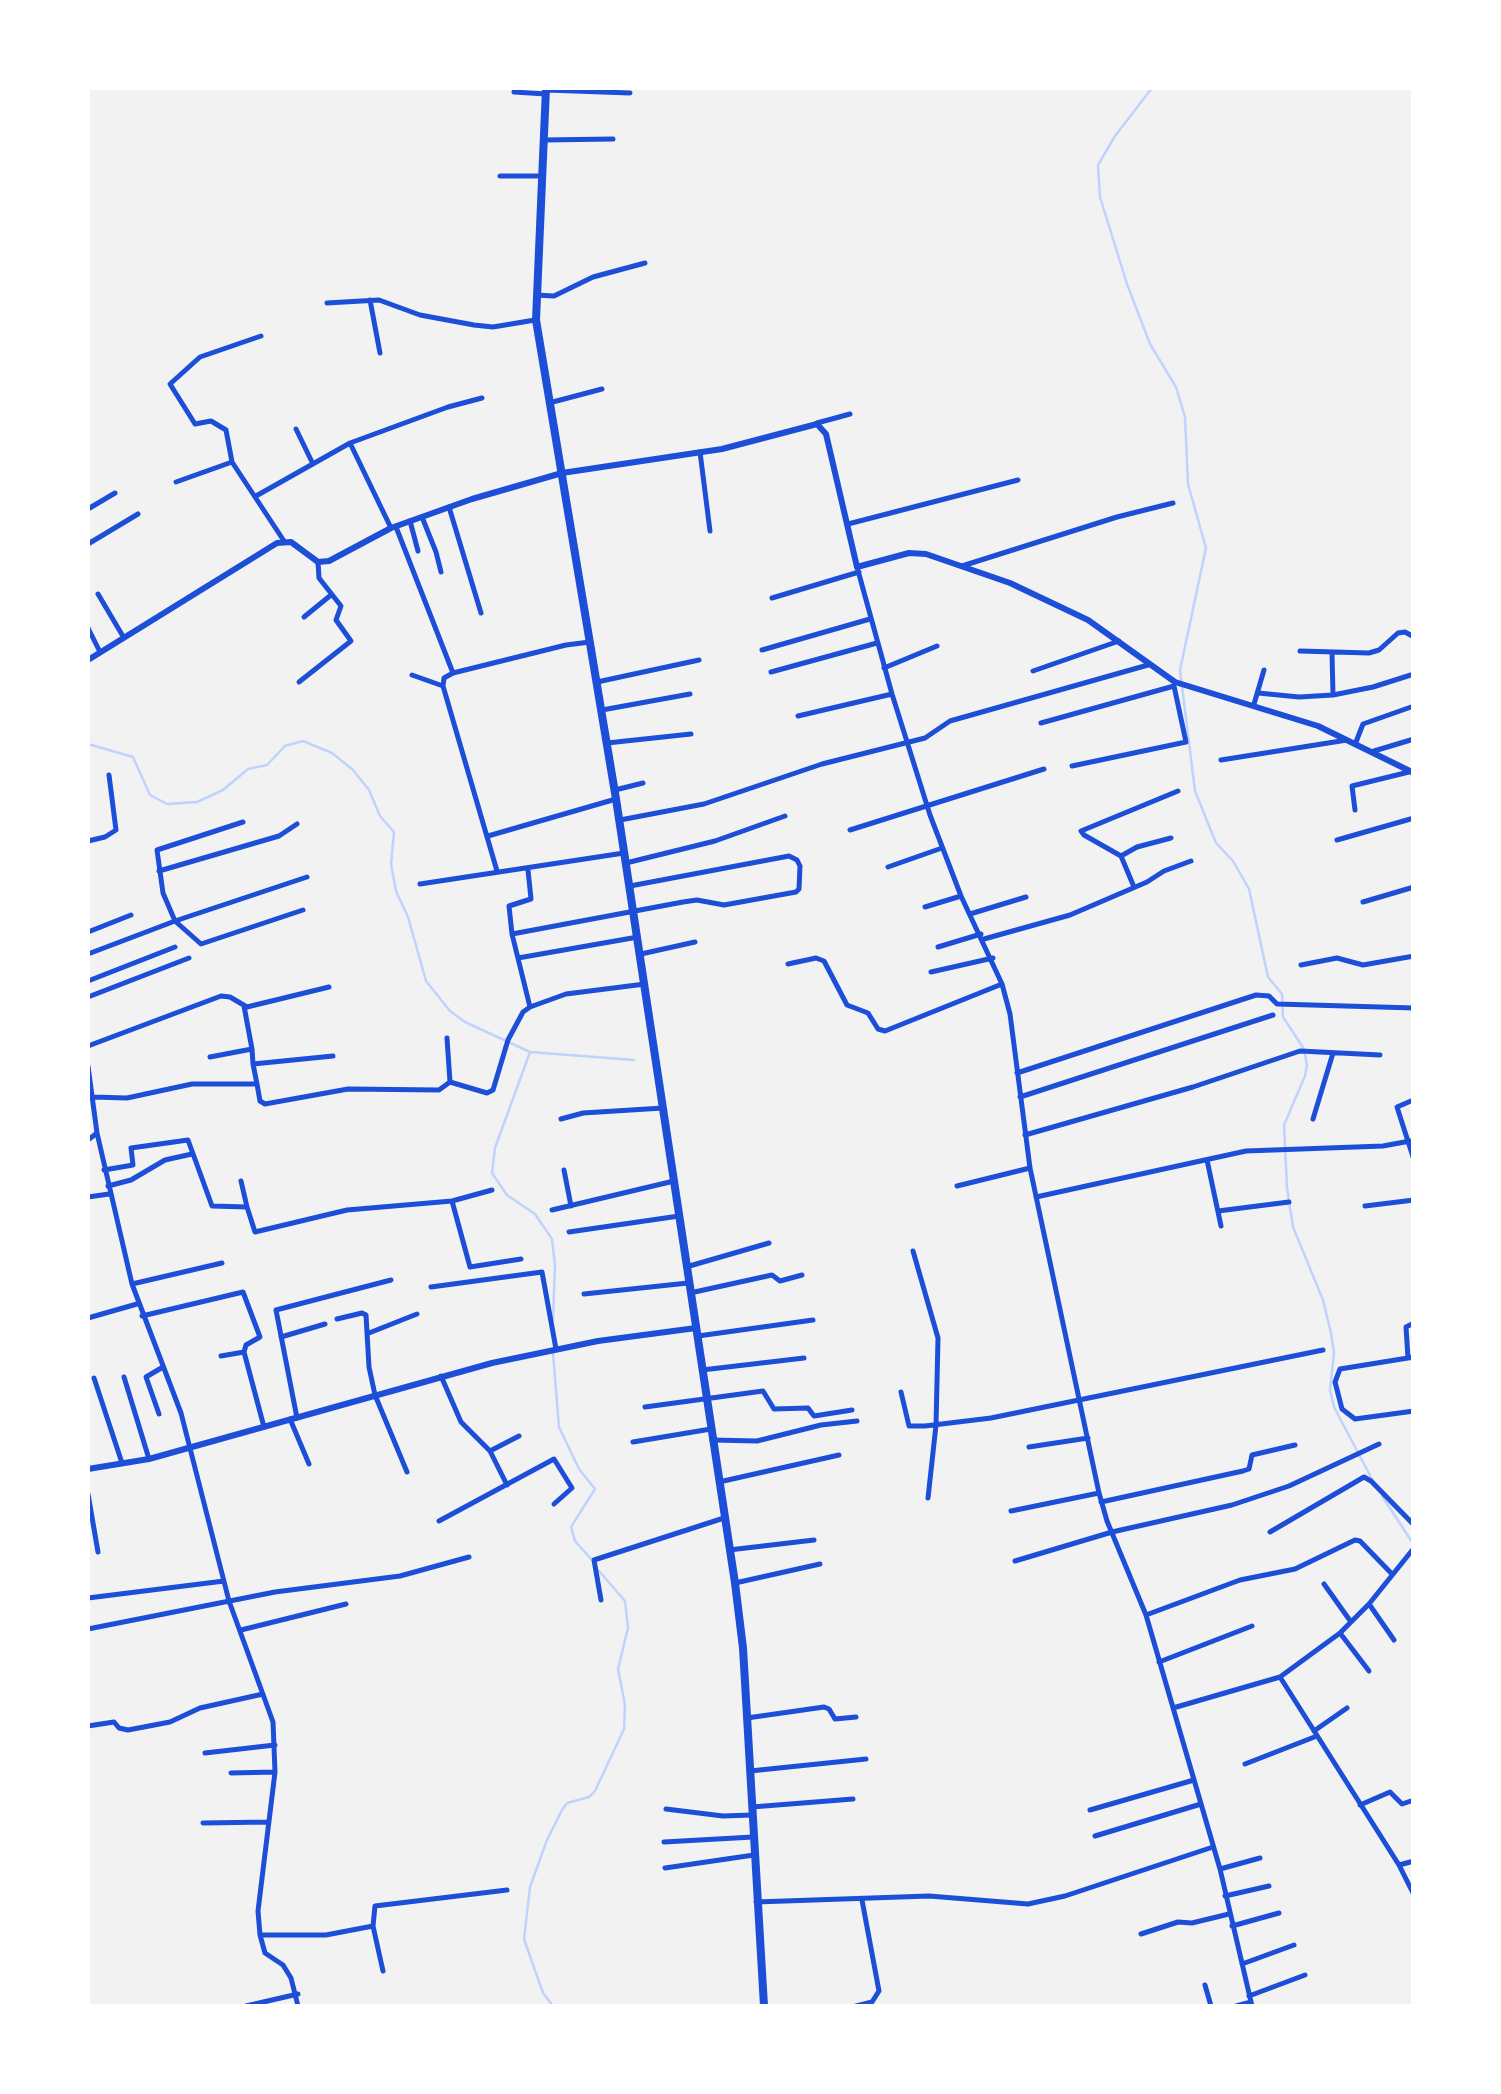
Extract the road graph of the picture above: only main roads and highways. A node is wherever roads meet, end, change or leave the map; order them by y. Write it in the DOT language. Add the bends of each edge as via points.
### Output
graph roads {
  1 [pos="546,91"];
  2 [pos="764,2006"];
  1 -- 2 [label="main road" via="536,320 638,910 735,1583"];
}
